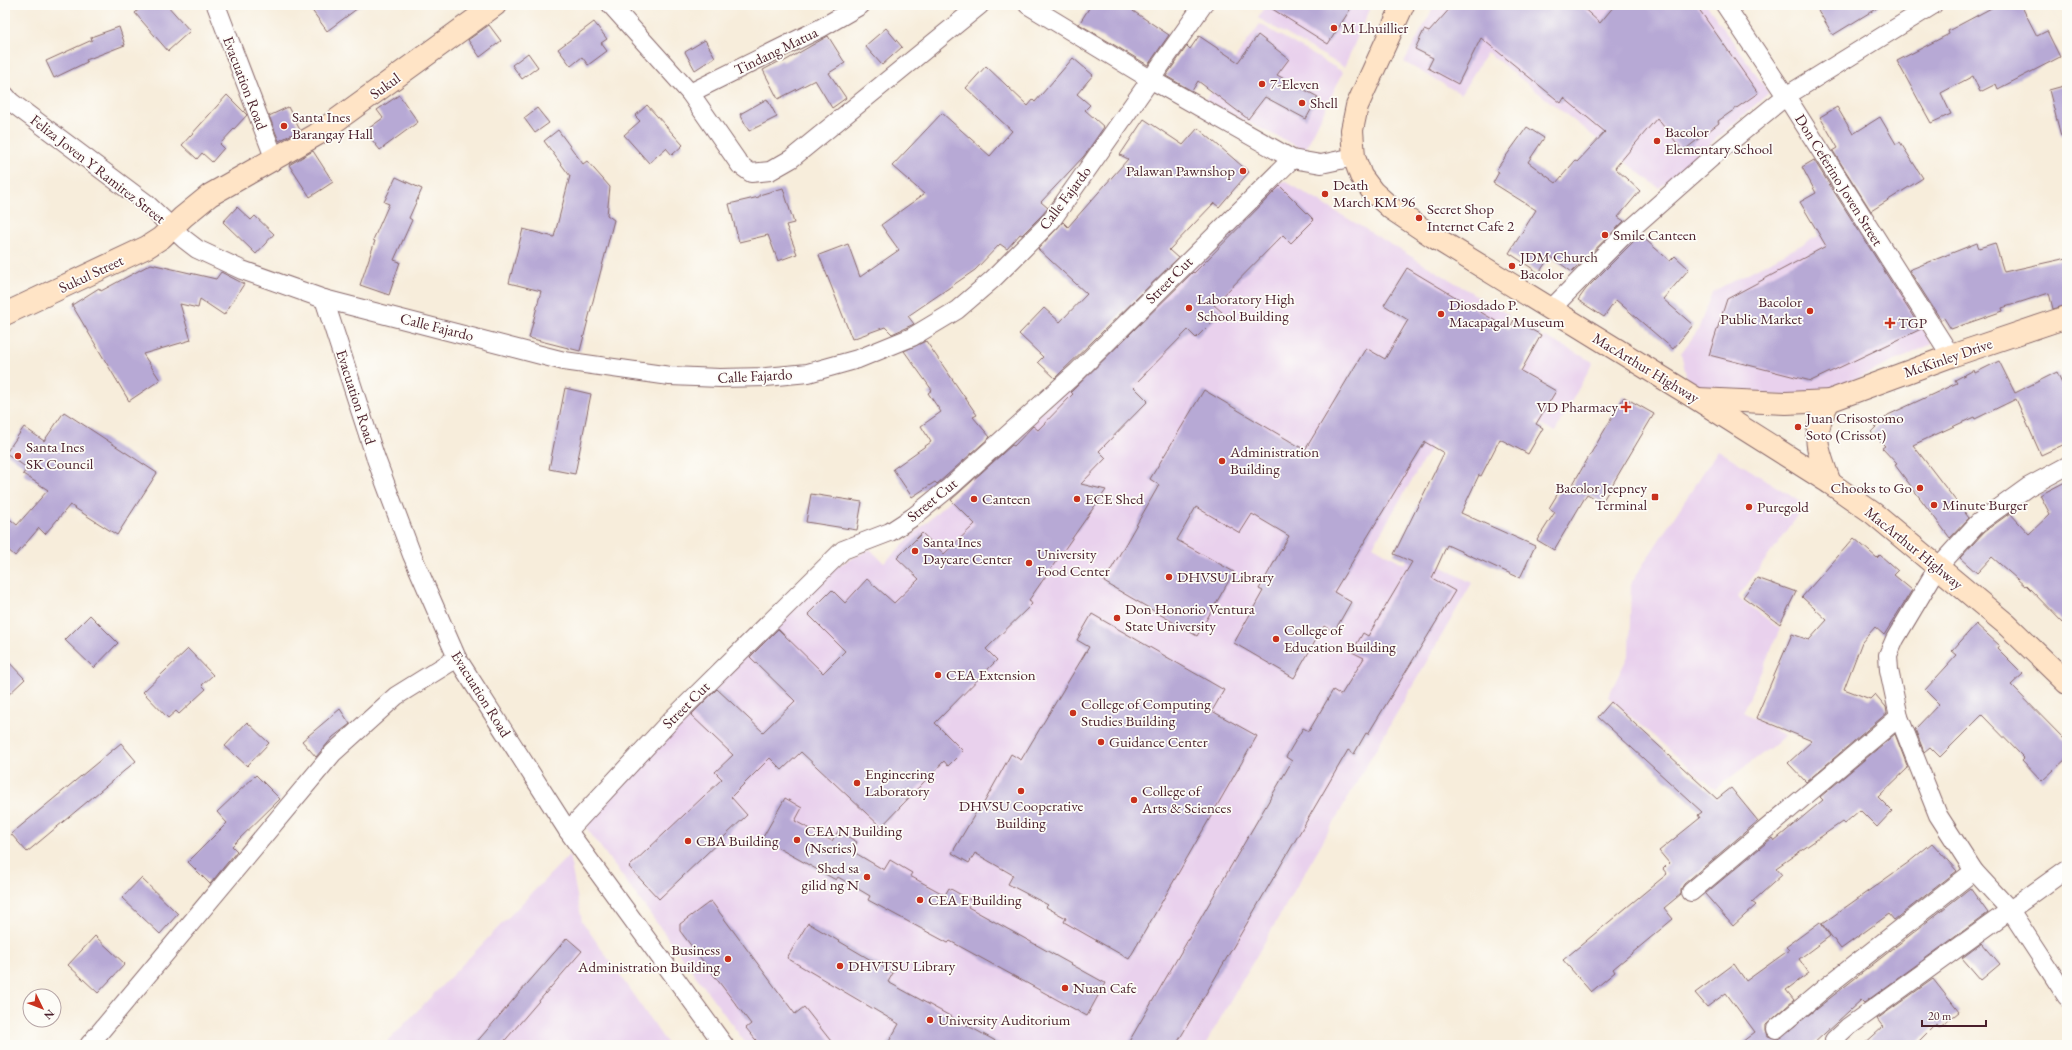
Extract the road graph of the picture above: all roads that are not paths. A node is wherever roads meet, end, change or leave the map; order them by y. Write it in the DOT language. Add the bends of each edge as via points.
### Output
graph roads {
  1 [pos="216,5"];
  2 [pos="495,5"];
  3 [pos="611,5"];
  4 [pos="861,5"];
  5 [pos="980,5"];
  6 [pos="1028,5"];
  7 [pos="1203,5"];
  8 [pos="1403,5"];
  9 [pos="1725,5"];
  10 [pos="1933,5"];
  11 [pos="1150,79"];
  12 [pos="690,93"];
  13 [pos="5,95"];
  14 [pos="1786,96"];
  15 [pos="1354,157"];
  16 [pos="1292,159"];
  17 [pos="275,160"];
  18 [pos="172,228"];
  19 [pos="324,299"];
  20 [pos="1550,310"];
  21 [pos="5,314"];
  22 [pos="2067,318"];
  23 [pos="1951,356"];
  24 [pos="1697,399"];
  25 [pos="1829,401"];
  26 [pos="2067,466"];
  27 [pos="1830,483"];
  28 [pos="1938,567"];
  29 [pos="457,658"];
  30 [pos="2067,683"];
  31 [pos="1899,717"];
  32 [pos="568,831"];
  33 [pos="2067,869"];
  34 [pos="1974,871"];
  35 [pos="1691,892"];
  36 [pos="2010,910"];
  37 [pos="2067,997"];
  38 [pos="1776,1029"];
  39 [pos="1834,1040"];
  40 [pos="89,1045"];
  41 [pos="724,1045"];
  1 -- 17 [label="street, Evacuation Road"];
  2 -- 17 [label="main road, Sukul" via="316,135"];
  3 -- 12 [label="street"];
  4 -- 12 [label="street, Tindang Matua" via="821,28"];
  5 -- 12 [label="street" via="791,159 770,171 751,173 740,165"];
  6 -- 11 [label="street"];
  7 -- 11 [label="street, Calle Fajardo"];
  8 -- 15 [label="main road, MacArthur Highway" via="1357,106 1352,130"];
  9 -- 14 [label="street, Don Ceferino Joven Street"];
  10 -- 14 [label="street"];
  11 -- 16 [label="street"];
  11 -- 19 [label="street, Calle Fajardo" via="1051,221 957,310 912,337 858,359 808,373 720,378 670,376 564,361"];
  13 -- 18 [label="street, Feliza Joven Y Ramirez Street" via="146,204"];
  14 -- 20 [label="street" via="1622,237"];
  14 -- 23 [label="street, Don Ceferino Joven Street"];
  15 -- 16 [label="street" via="1321,164"];
  15 -- 20 [label="main road, MacArthur Highway" via="1361,176 1373,192 1392,209"];
  16 -- 32 [label="street, Street Cut" via="1077,372 950,486 913,517 890,532 843,550 673,718"];
  17 -- 18 [label="main road, Sukul" via="210,196"];
  18 -- 19 [label="street, Calle Fajardo" via="197,249 218,259"];
  18 -- 21 [label="main road, Sukul Street" via="140,251"];
  19 -- 29 [label="street, Evacuation Road" via="377,463 412,555"];
  20 -- 24 [label="main road, MacArthur Highway"];
  22 -- 23 [label="main road, McKinley Drive"];
  23 -- 25 [label="main road, McKinley Drive"];
  24 -- 25 [label="main road, McKinley Drive" via="1786,403"];
  24 -- 27 [label="main road, MacArthur Highway"];
  25 -- 27 [label="main road" via="1820,418 1816,441"];
  26 -- 28 [label="street" via="2028,487 1978,523"];
  27 -- 28 [label="main road, MacArthur Highway" via="1873,513"];
  28 -- 30 [label="main road, MacArthur Highway" via="2006,624"];
  28 -- 31 [label="street" via="1895,639 1888,656"];
  29 -- 32 [label="street, Evacuation Road"];
  29 -- 40 [label="street" via="396,696 332,753"];
  31 -- 34 [label="street" via="1938,815"];
  31 -- 35 [label="street"];
  32 -- 41 [label="street, Evacuation Road"];
  33 -- 36 [label="street"];
  34 -- 36 [label="street"];
  34 -- 38 [label="street"];
  36 -- 37 [label="street"];
  36 -- 39 [label="street" via="1848,1027"];
}
